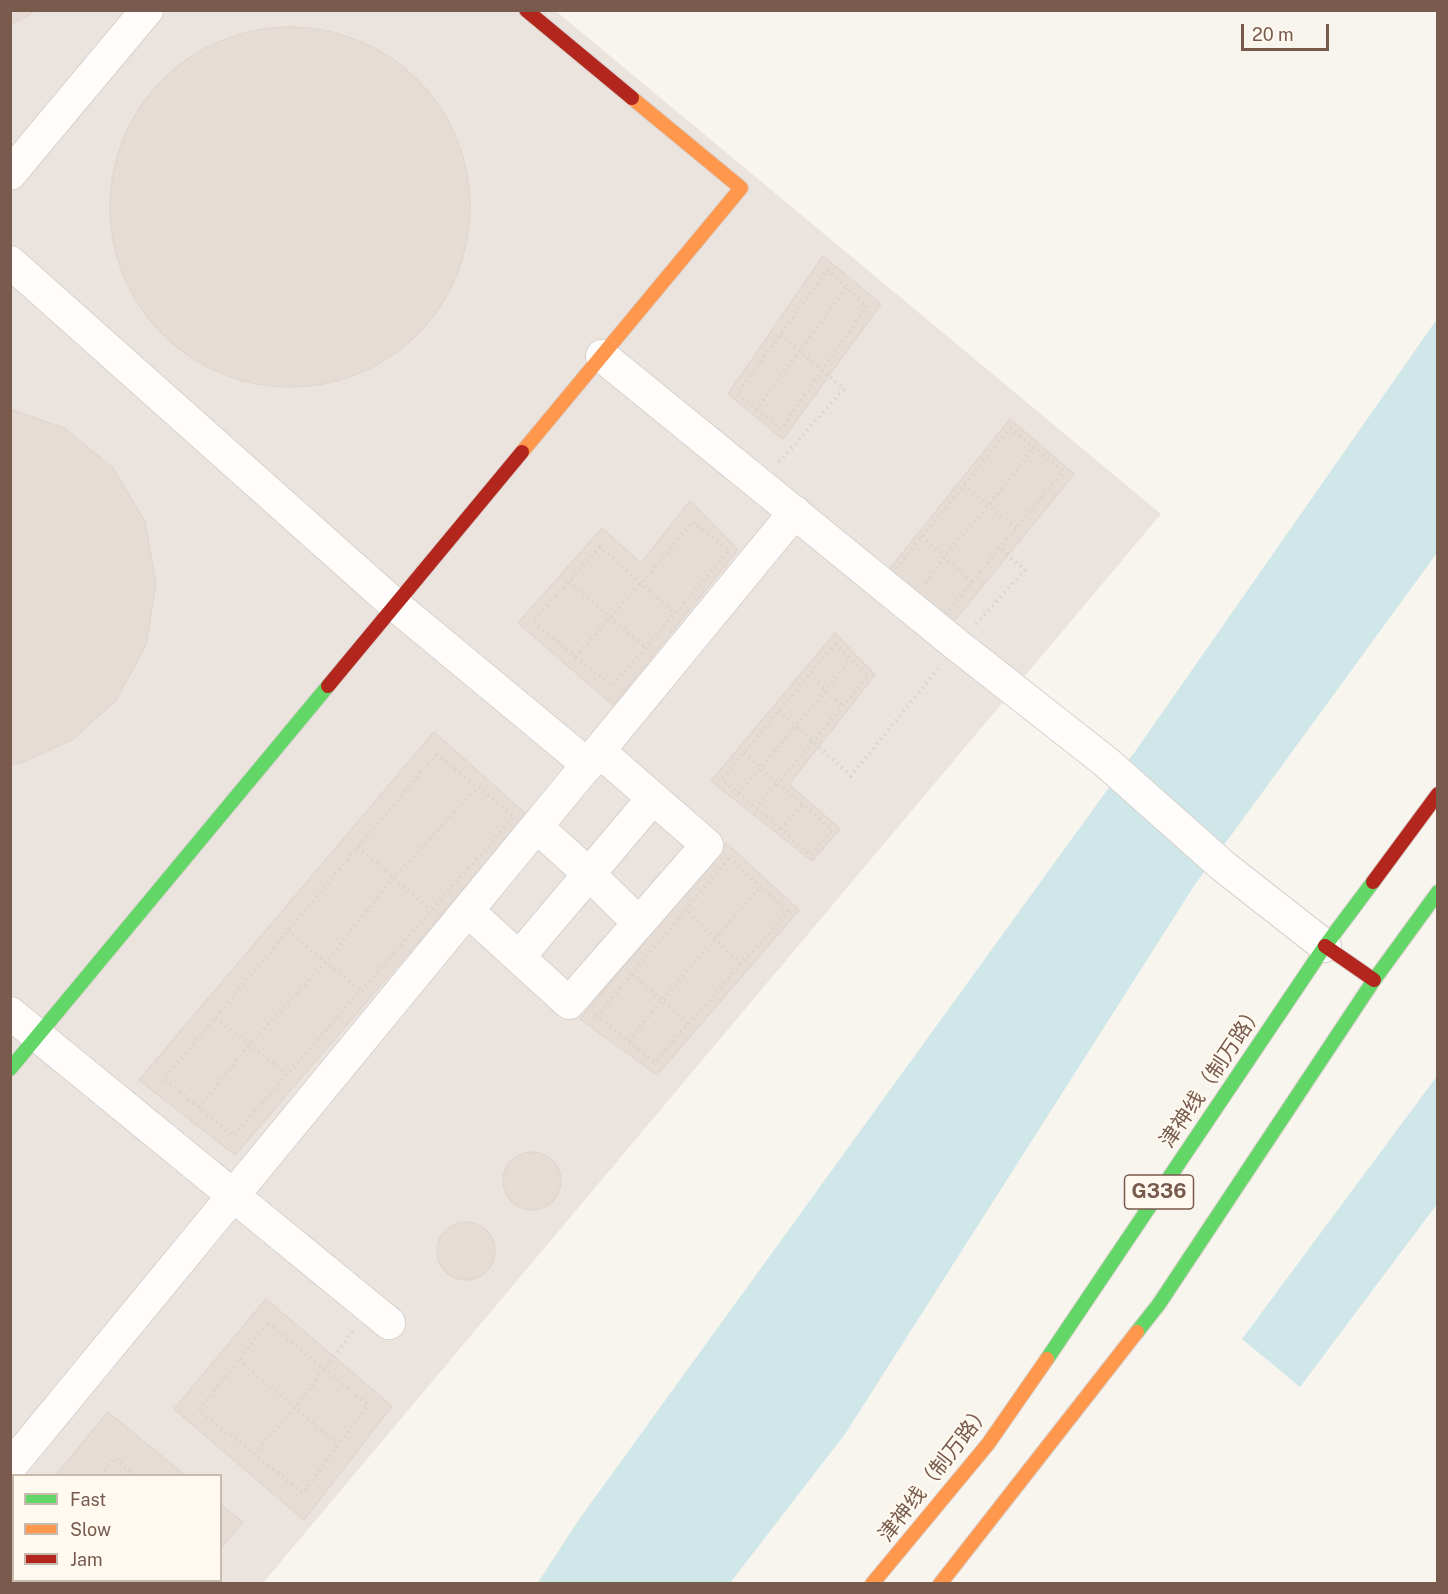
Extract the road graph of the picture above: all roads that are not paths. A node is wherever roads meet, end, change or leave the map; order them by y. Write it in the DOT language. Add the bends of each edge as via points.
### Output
graph roads {
  1 [pos="147,10"];
  2 [pos="526,10"];
  3 [pos="10,174"];
  4 [pos="10,262"];
  5 [pos="602,356"];
  6 [pos="795,512"];
  7 [pos="395,605"];
  8 [pos="593,758"];
  9 [pos="1437,794"];
  10 [pos="653,798"];
  11 [pos="537,826"];
  12 [pos="589,874"];
  13 [pos="1437,892"];
  14 [pos="468,911"];
  15 [pos="639,923"];
  16 [pos="1325,946"];
  17 [pos="519,957"];
  18 [pos="1374,980"];
  19 [pos="10,1013"];
  20 [pos="38,1035"];
  21 [pos="10,1069"];
  22 [pos="234,1196"];
  23 [pos="380,1315"];
  24 [pos="10,1467"];
  25 [pos="872,1584"];
  26 [pos="940,1584"];
  1 -- 3 [label="street"];
  2 -- 5 [label="main road" via="741,188"];
  4 -- 7 [label="street"];
  5 -- 6 [label="street"];
  5 -- 7 [label="main road"];
  6 -- 8 [label="street" via="656,658"];
  6 -- 16 [label="street" via="1106,762 1223,866"];
  7 -- 8 [label="street"];
  7 -- 20 [label="main road"];
  8 -- 10 [label="street"];
  8 -- 11 [label="street"];
  9 -- 16 [label="main road, 津神线（制万路） / G336"];
  10 -- 12 [label="street"];
  10 -- 15 [label="street" via="706,845"];
  11 -- 12 [label="street"];
  11 -- 14 [label="street"];
  12 -- 15 [label="street"];
  12 -- 17 [label="street"];
  13 -- 18 [label="main road, G336"];
  14 -- 17 [label="street"];
  14 -- 22 [label="street"];
  15 -- 17 [label="street" via="569,1003"];
  16 -- 18 [label="main road"];
  16 -- 25 [label="main road, 津神线（制万路） / G336" via="988,1444"];
  18 -- 26 [label="main road, G336" via="1159,1304"];
  19 -- 20 [label="street"];
  20 -- 21 [label="main road"];
  20 -- 22 [label="street"];
  22 -- 23 [label="street"];
  22 -- 24 [label="street"];
}
